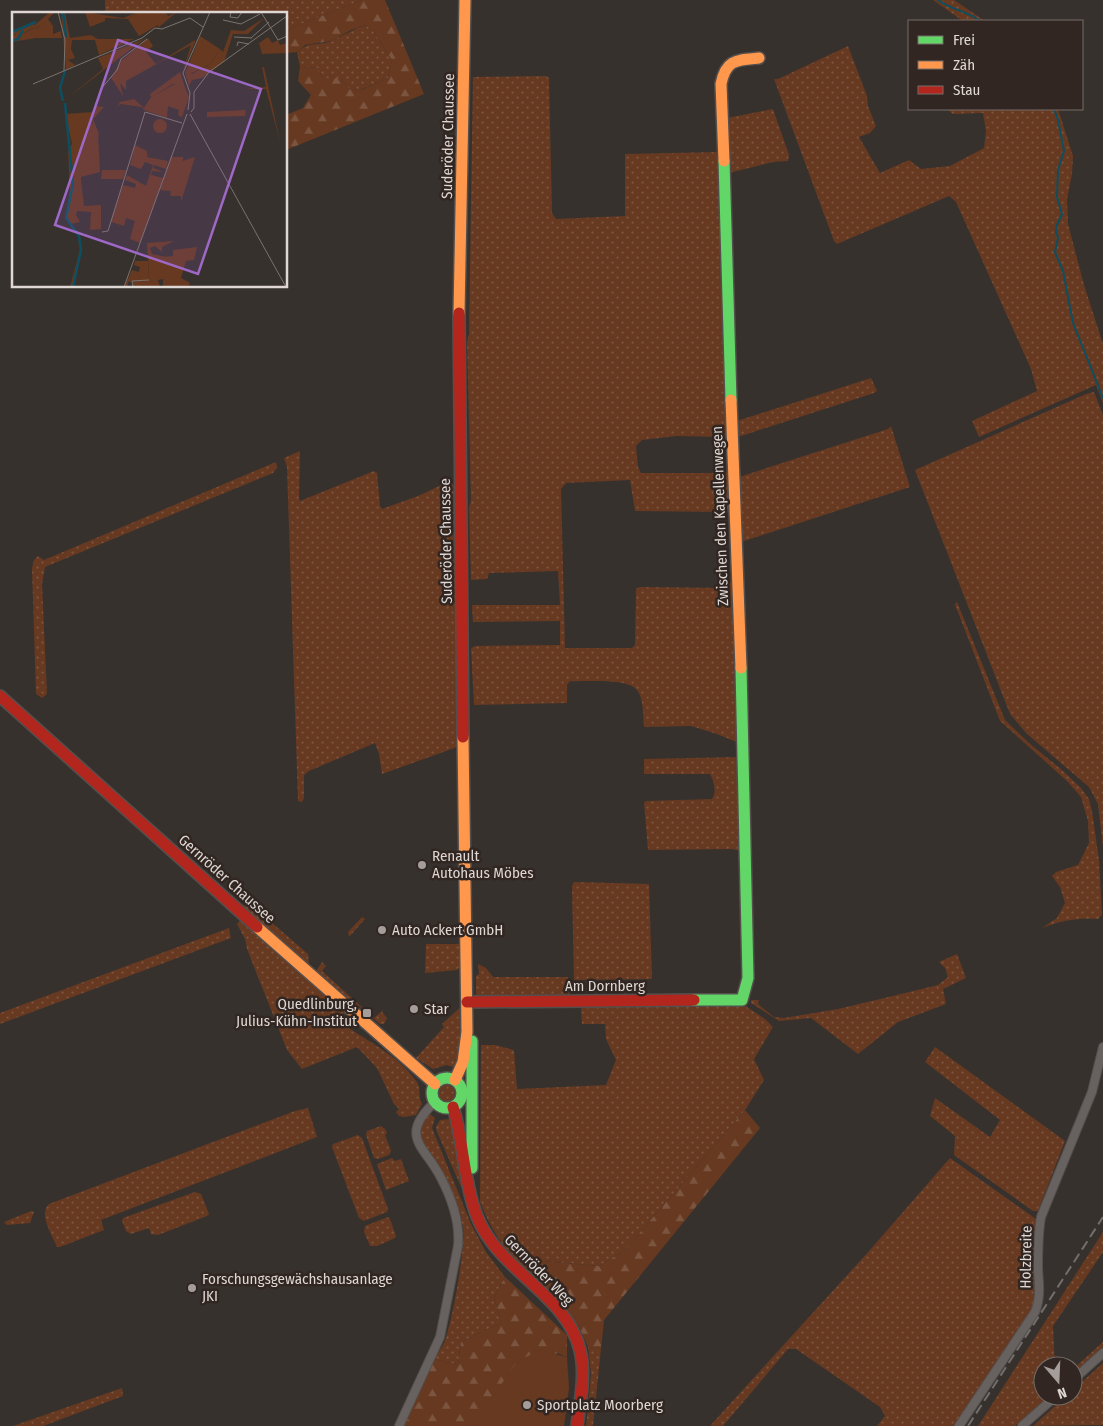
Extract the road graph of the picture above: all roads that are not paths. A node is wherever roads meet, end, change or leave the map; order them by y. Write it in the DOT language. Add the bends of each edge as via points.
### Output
graph roads {
  1 [pos="465,0"];
  2 [pos="759,58"];
  3 [pos="0,696"];
  4 [pos="742,1000"];
  5 [pos="467,1002"];
  6 [pos="467,1029"];
  7 [pos="1103,1047"];
  8 [pos="455,1080"];
  9 [pos="435,1084"];
  10 [pos="434,1102"];
  11 [pos="453,1107"];
  12 [pos="469,1189"];
  13 [pos="1103,1353"];
  14 [pos="1083,1371"];
  15 [pos="1045,1406"];
  16 [pos="399,1426"];
  17 [pos="578,1426"];
  18 [pos="959,1426"];
  19 [pos="1022,1426"];
  1 -- 5 [label="street, Suderöder Chaussee" via="459,412"];
  2 -- 4 [label="street, Zwischen den Kapellenwegen" via="729,64 723,70 720,84 749,965 749,980"];
  3 -- 9 [label="street, Gernröder Chaussee"];
  4 -- 5 [label="street, Am Dornberg"];
  5 -- 6 [label="street, Suderöder Chaussee"];
  6 -- 8 [label="street, Suderöder Chaussee" via="466,1049"];
  6 -- 12 [label="street" via="472,1042 472,1176"];
  7 -- 18 [label="street, Holzbreite" via="1092,1092 1041,1217 1038,1236 1040,1288 1035,1312"];
  8 -- 9 [label="street" via="445,1078"];
  8 -- 11 [label="street" via="462,1093 460,1101"];
  9 -- 10 [label="street"];
  10 -- 11 [label="street" via="442,1108"];
  10 -- 16 [label="street" via="424,1112 416,1134 420,1148 436,1168 446,1188 457,1221 458,1246 440,1337"];
  11 -- 12 [label="street, Gernröder Weg" via="462,1140"];
  12 -- 17 [label="street, Gernröder Weg" via="478,1219 493,1246 559,1311 573,1330 582,1362"];
  13 -- 14 [label="street"];
  15 -- 19 [label="street"];
}
